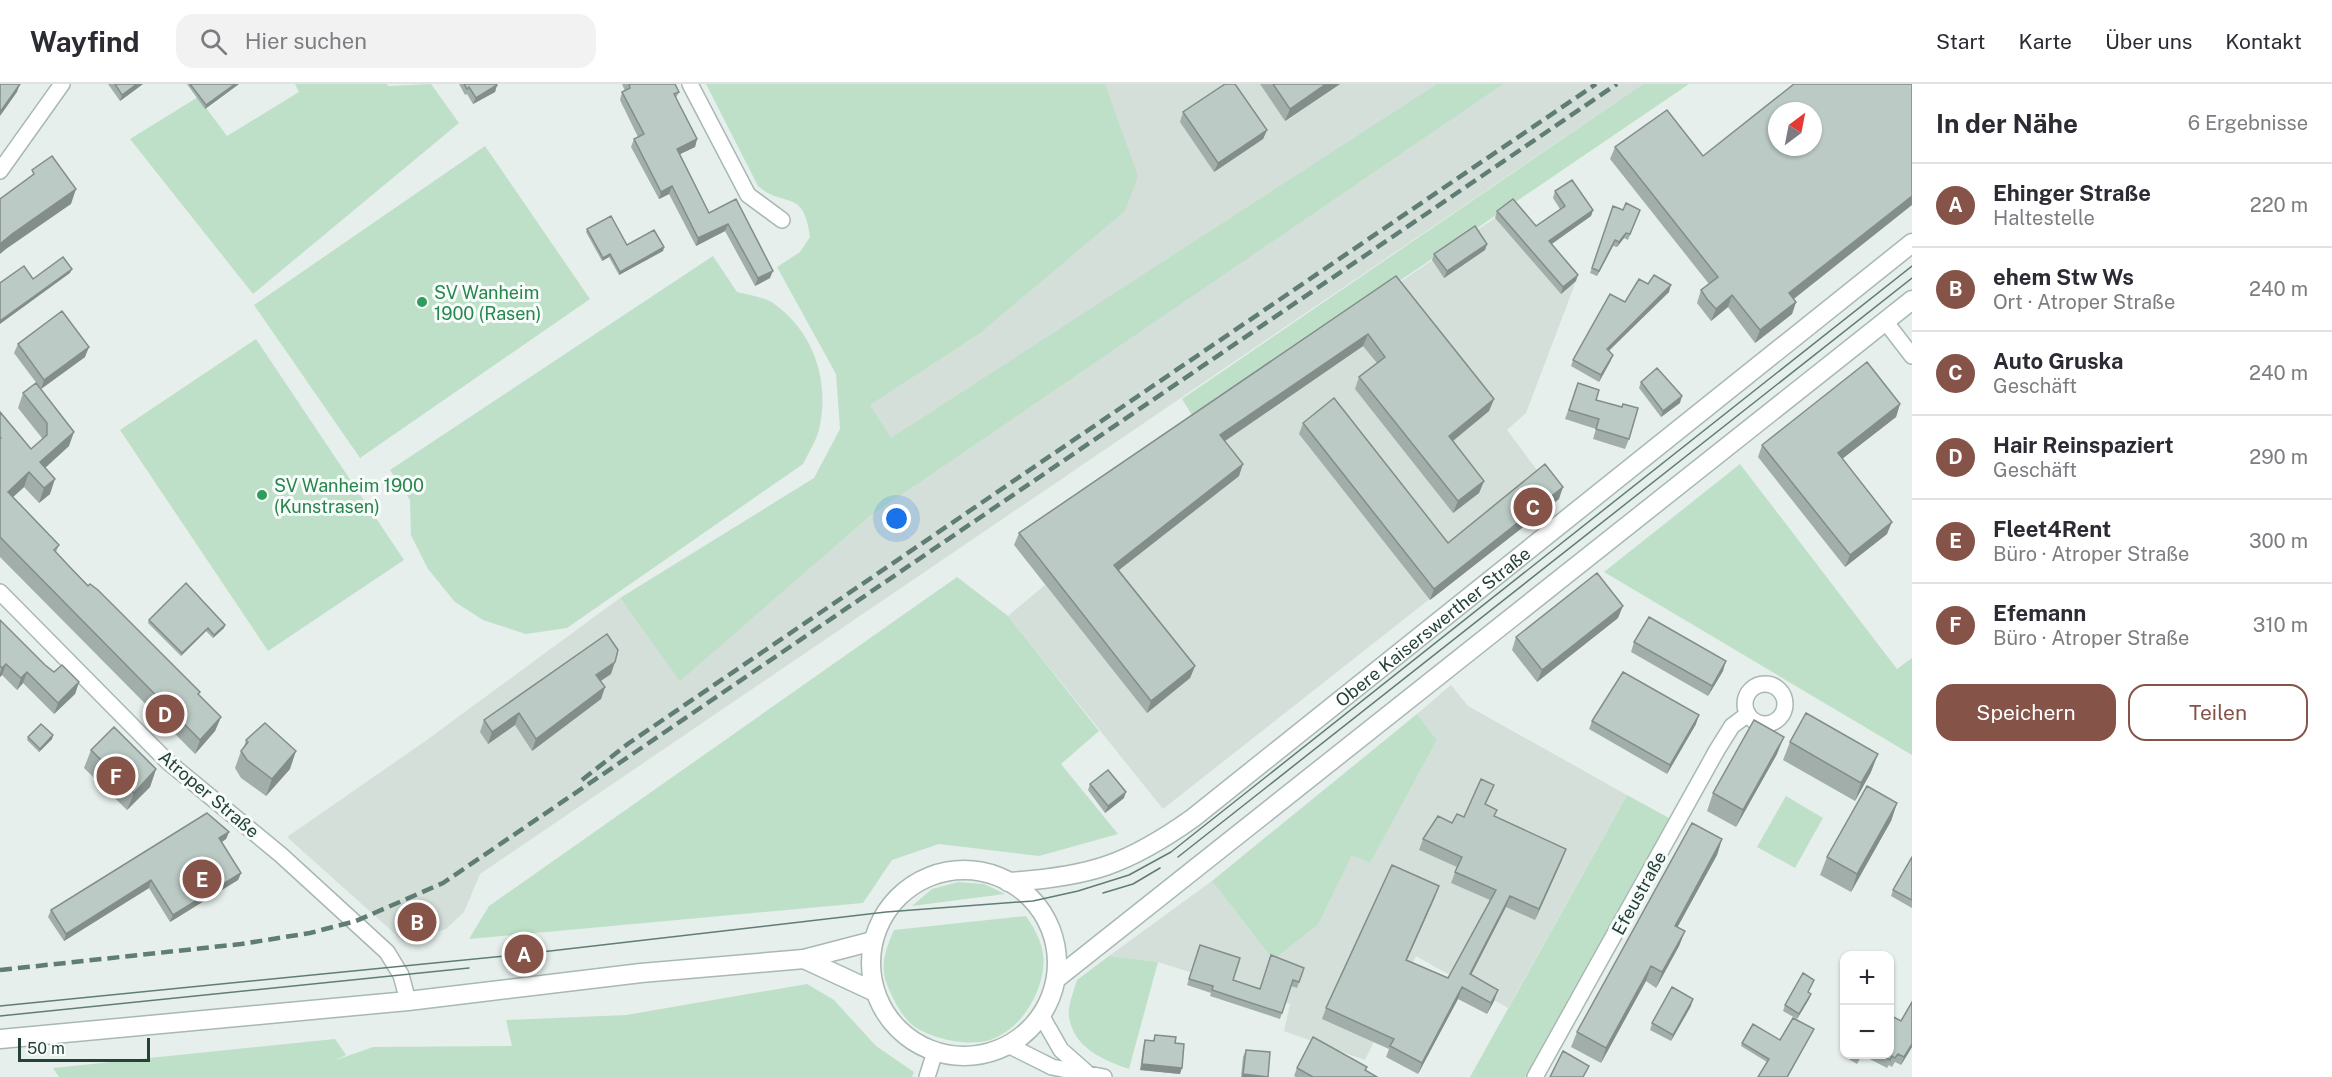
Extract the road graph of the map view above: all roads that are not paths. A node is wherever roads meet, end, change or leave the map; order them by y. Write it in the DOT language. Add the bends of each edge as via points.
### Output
graph roads {
  1 [pos="62,84"];
  2 [pos="690,84"];
  3 [pos="0,171"];
  4 [pos="782,220"];
  5 [pos="1912,243"];
  6 [pos="1912,300"];
  7 [pos="1885,321"];
  8 [pos="1912,356"];
  9 [pos="0,592"];
  10 [pos="1748,714"];
  11 [pos="1008,882"];
  12 [pos="873,941"];
  13 [pos="804,959"];
  14 [pos="1056,979"];
  15 [pos="875,992"];
  16 [pos="408,1001"];
  17 [pos="1041,1015"];
  18 [pos="0,1039"];
  19 [pos="1008,1045"];
  20 [pos="935,1052"];
  21 [pos="1088,1074"];
  22 [pos="927,1077"];
  23 [pos="1104,1077"];
  24 [pos="1535,1077"];
  1 -- 3 [label="street"];
  2 -- 4 [label="street" via="748,195"];
  5 -- 11 [label="street, Obere Kaiserswerther Straße" via="1193,818 1128,859 1080,875"];
  6 -- 7 [label="street"];
  7 -- 8 [label="street"];
  7 -- 14 [label="street"];
  9 -- 16 [label="street, Atroper Straße" via="167,761 281,855 387,952 401,975"];
  10 -- 24 [label="street, Efeustraße" via="1727,734"];
  11 -- 12 [label="street" via="982,872 955,871 928,877 904,891 886,912"];
  11 -- 14 [label="street" via="1033,901 1051,930 1057,954"];
  12 -- 13 [label="street"];
  12 -- 15 [label="street" via="870,967"];
  13 -- 15 [label="street"];
  13 -- 16 [label="street" via="641,973"];
  14 -- 17 [label="street"];
  15 -- 20 [label="street" via="887,1016 905,1036"];
  16 -- 18 [label="street"];
  17 -- 19 [label="street" via="1027,1032"];
  17 -- 21 [label="street" via="1061,1050"];
  19 -- 20 [label="street" via="985,1054"];
  19 -- 21 [label="street" via="1052,1066"];
  20 -- 22 [label="street"];
  21 -- 23 [label="street"];
}
